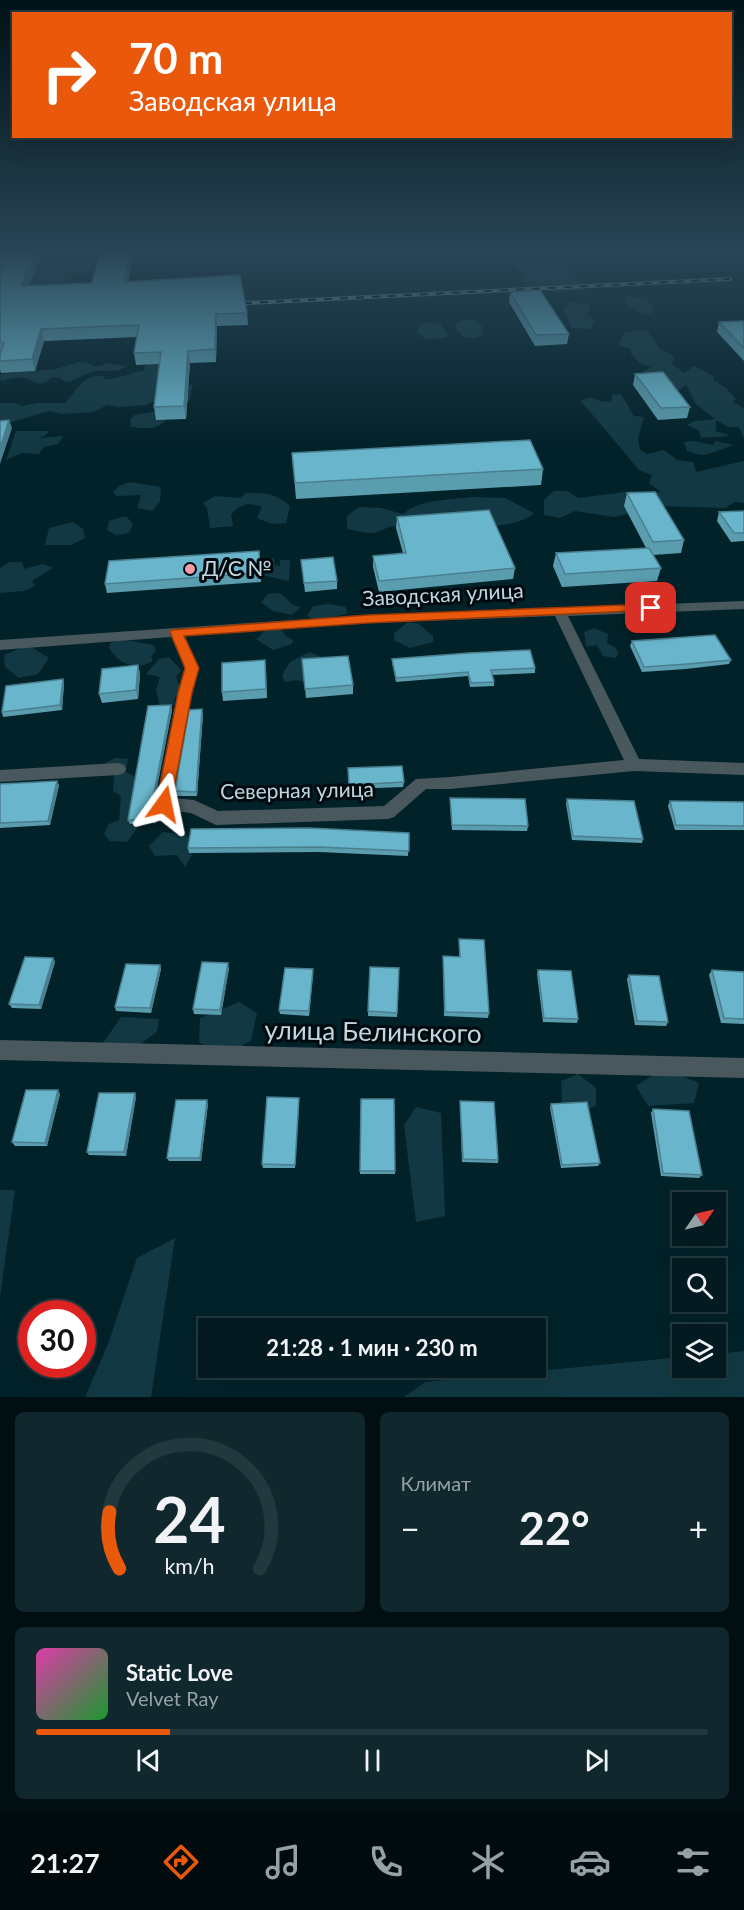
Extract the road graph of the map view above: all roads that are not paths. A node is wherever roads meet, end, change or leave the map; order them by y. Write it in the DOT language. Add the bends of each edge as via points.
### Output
graph roads {
  1 [pos="744,605"];
  2 [pos="559,610"];
  3 [pos="176,632"];
  4 [pos="0,645"];
  5 [pos="634,765"];
  6 [pos="118,769"];
  7 [pos="744,769"];
  8 [pos="0,776"];
  9 [pos="0,1050"];
  10 [pos="744,1068"];
  1 -- 2 [label="street, Заводская улица"];
  2 -- 3 [label="street, Заводская улица"];
  2 -- 5 [label="street"];
  3 -- 4 [label="street, Заводская улица"];
  3 -- 5 [label="street, Северная улица" via="192,668 164,804 194,807 216,818 388,812 422,783"];
  5 -- 7 [label="street, Северная улица"];
  6 -- 8 [label="street"];
  9 -- 10 [label="street, улица Белинского"];
}
